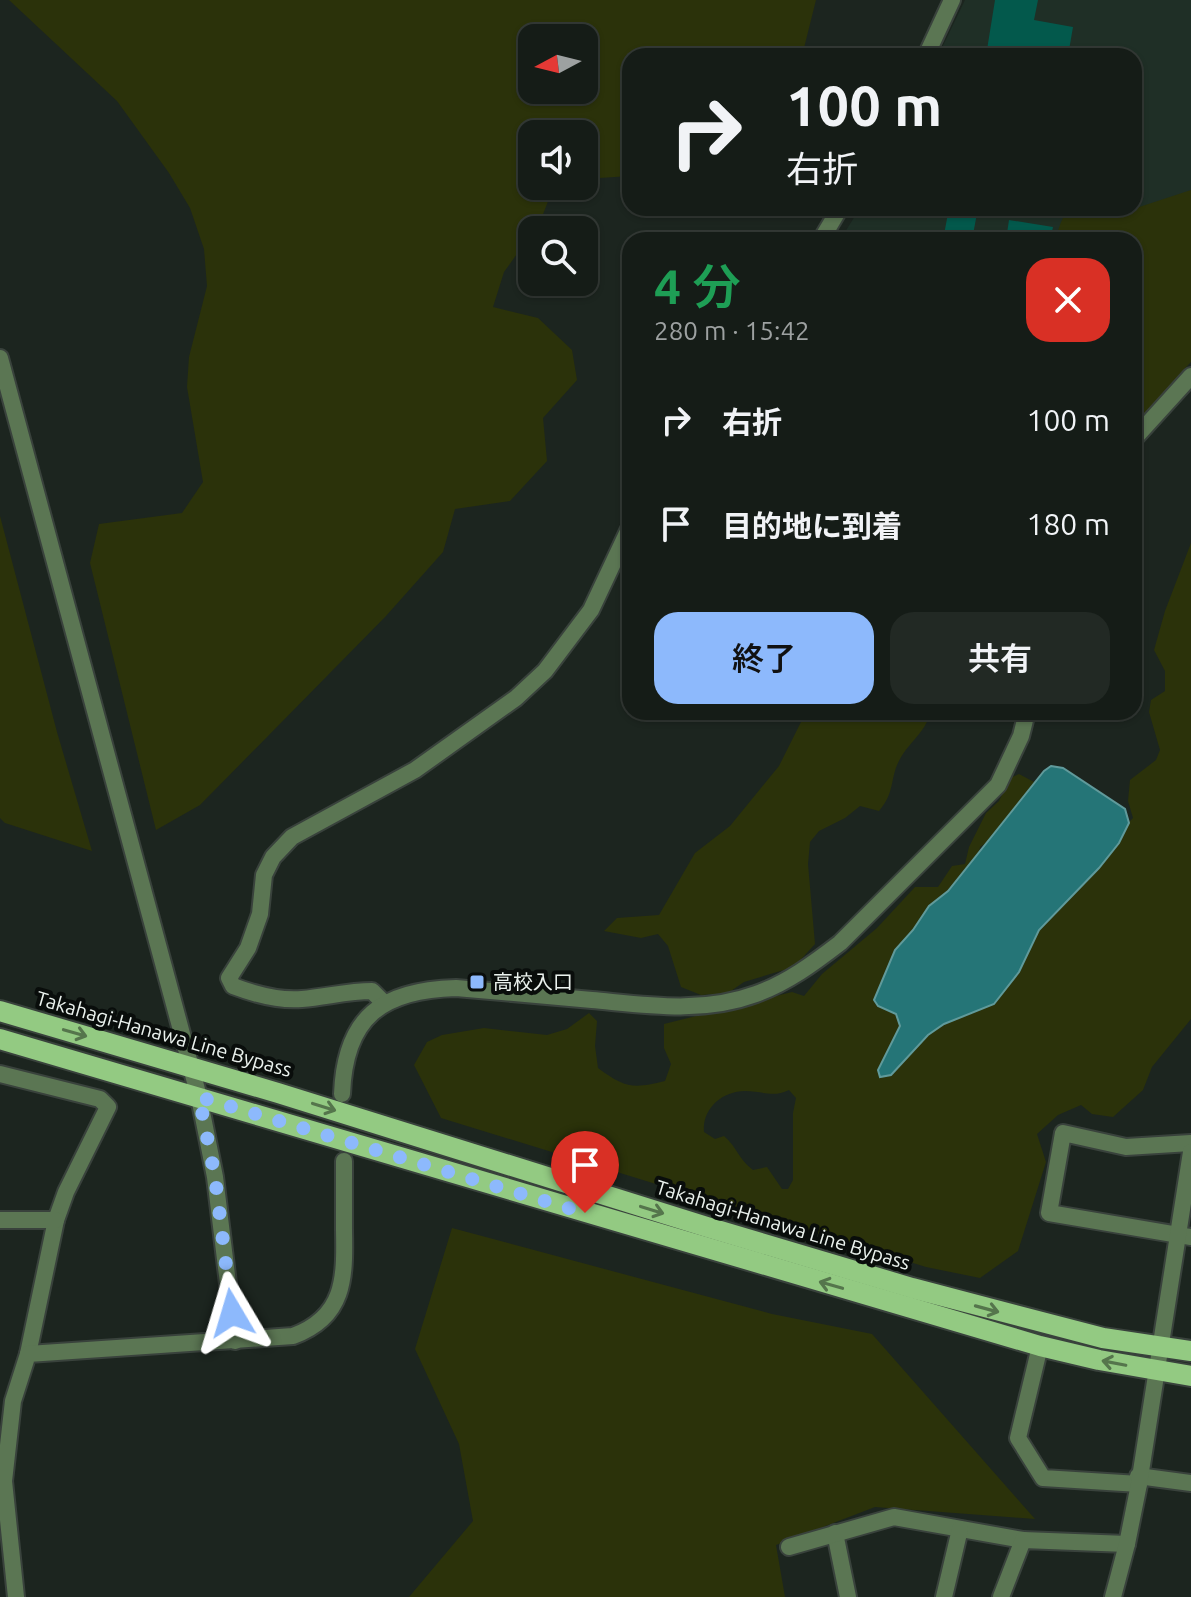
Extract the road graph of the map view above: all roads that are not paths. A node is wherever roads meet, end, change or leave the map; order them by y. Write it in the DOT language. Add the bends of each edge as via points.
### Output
graph roads {
  1 [pos="952,0"];
  2 [pos="930,48"];
  3 [pos="0,358"];
  4 [pos="1191,376"];
  5 [pos="1142,430"];
  6 [pos="622,544"];
  7 [pos="1025,720"];
  8 [pos="383,1002"];
  9 [pos="0,1011"];
  10 [pos="0,1039"];
  11 [pos="191,1067"];
  12 [pos="0,1074"];
  13 [pos="342,1094"];
  14 [pos="199,1097"];
  15 [pos="1191,1143"];
  16 [pos="1191,1152"];
  17 [pos="344,1161"];
  18 [pos="0,1220"];
  19 [pos="56,1220"];
  20 [pos="1184,1236"];
  21 [pos="704,1237"];
  22 [pos="909,1298"];
  23 [pos="235,1341"];
  24 [pos="1040,1346"];
  25 [pos="1159,1346"];
  26 [pos="1191,1351"];
  27 [pos="28,1354"];
  28 [pos="1155,1370"];
  29 [pos="1191,1376"];
  30 [pos="1138,1480"];
  31 [pos="1191,1483"];
  32 [pos="960,1529"];
  33 [pos="835,1533"];
  34 [pos="1023,1540"];
  35 [pos="1127,1544"];
  36 [pos="789,1547"];
  37 [pos="16,1597"];
  38 [pos="848,1597"];
  39 [pos="944,1597"];
  40 [pos="1001,1597"];
  41 [pos="1113,1597"];
  1 -- 2 [label="street"];
  3 -- 11 [label="street"];
  4 -- 5 [label="street"];
  6 -- 8 [label="street" via="591,610 545,671 516,698 415,770 292,837 273,857 248,948 229,978 233,986 300,999 372,991"];
  7 -- 8 [label="street" via="1009,766 980,804 840,943 812,965 757,994 685,1008 456,988 428,989"];
  8 -- 13 [label="street" via="352,1042"];
  9 -- 11 [label="main road, Takahagi-Hanawa Line Bypass, one-way"];
  10 -- 14 [label="main road, Takahagi-Hanawa Line Bypass"];
  11 -- 14 [label="street"];
  11 -- 21 [label="main road, Takahagi-Hanawa Line Bypass, one-way"];
  12 -- 19 [label="street" via="100,1099 108,1107 80,1158"];
  14 -- 21 [label="main road, Takahagi-Hanawa Line Bypass"];
  14 -- 23 [label="street" via="215,1177"];
  15 -- 20 [label="street" via="1126,1147 1063,1133 1049,1213"];
  16 -- 20 [label="street"];
  17 -- 23 [label="street" via="344,1269 334,1305 319,1323 293,1336"];
  18 -- 19 [label="street"];
  19 -- 27 [label="street"];
  20 -- 25 [label="street"];
  21 -- 22 [label="main road, Takahagi-Hanawa Line Bypass"];
  22 -- 24 [label="main road, Takahagi-Hanawa Line Bypass"];
  22 -- 25 [label="main road, Takahagi-Hanawa Line Bypass, one-way"];
  23 -- 27 [label="street"];
  28 -- 24 [label="main road, Takahagi-Hanawa Line Bypass, one-way"];
  24 -- 30 [label="street" via="1018,1438 1043,1478"];
  25 -- 26 [label="main road, Takahagi-Hanawa Line Bypass"];
  25 -- 28 [label="street"];
  27 -- 37 [label="street" via="13,1401 4,1481"];
  28 -- 29 [label="main road, Takahagi-Hanawa Line Bypass"];
  28 -- 30 [label="street"];
  30 -- 31 [label="street"];
  30 -- 35 [label="street"];
  32 -- 33 [label="street" via="894,1517"];
  32 -- 34 [label="street"];
  32 -- 39 [label="street"];
  33 -- 36 [label="street"];
  33 -- 38 [label="street"];
  34 -- 35 [label="street"];
  34 -- 40 [label="street"];
  35 -- 41 [label="street"];
}
